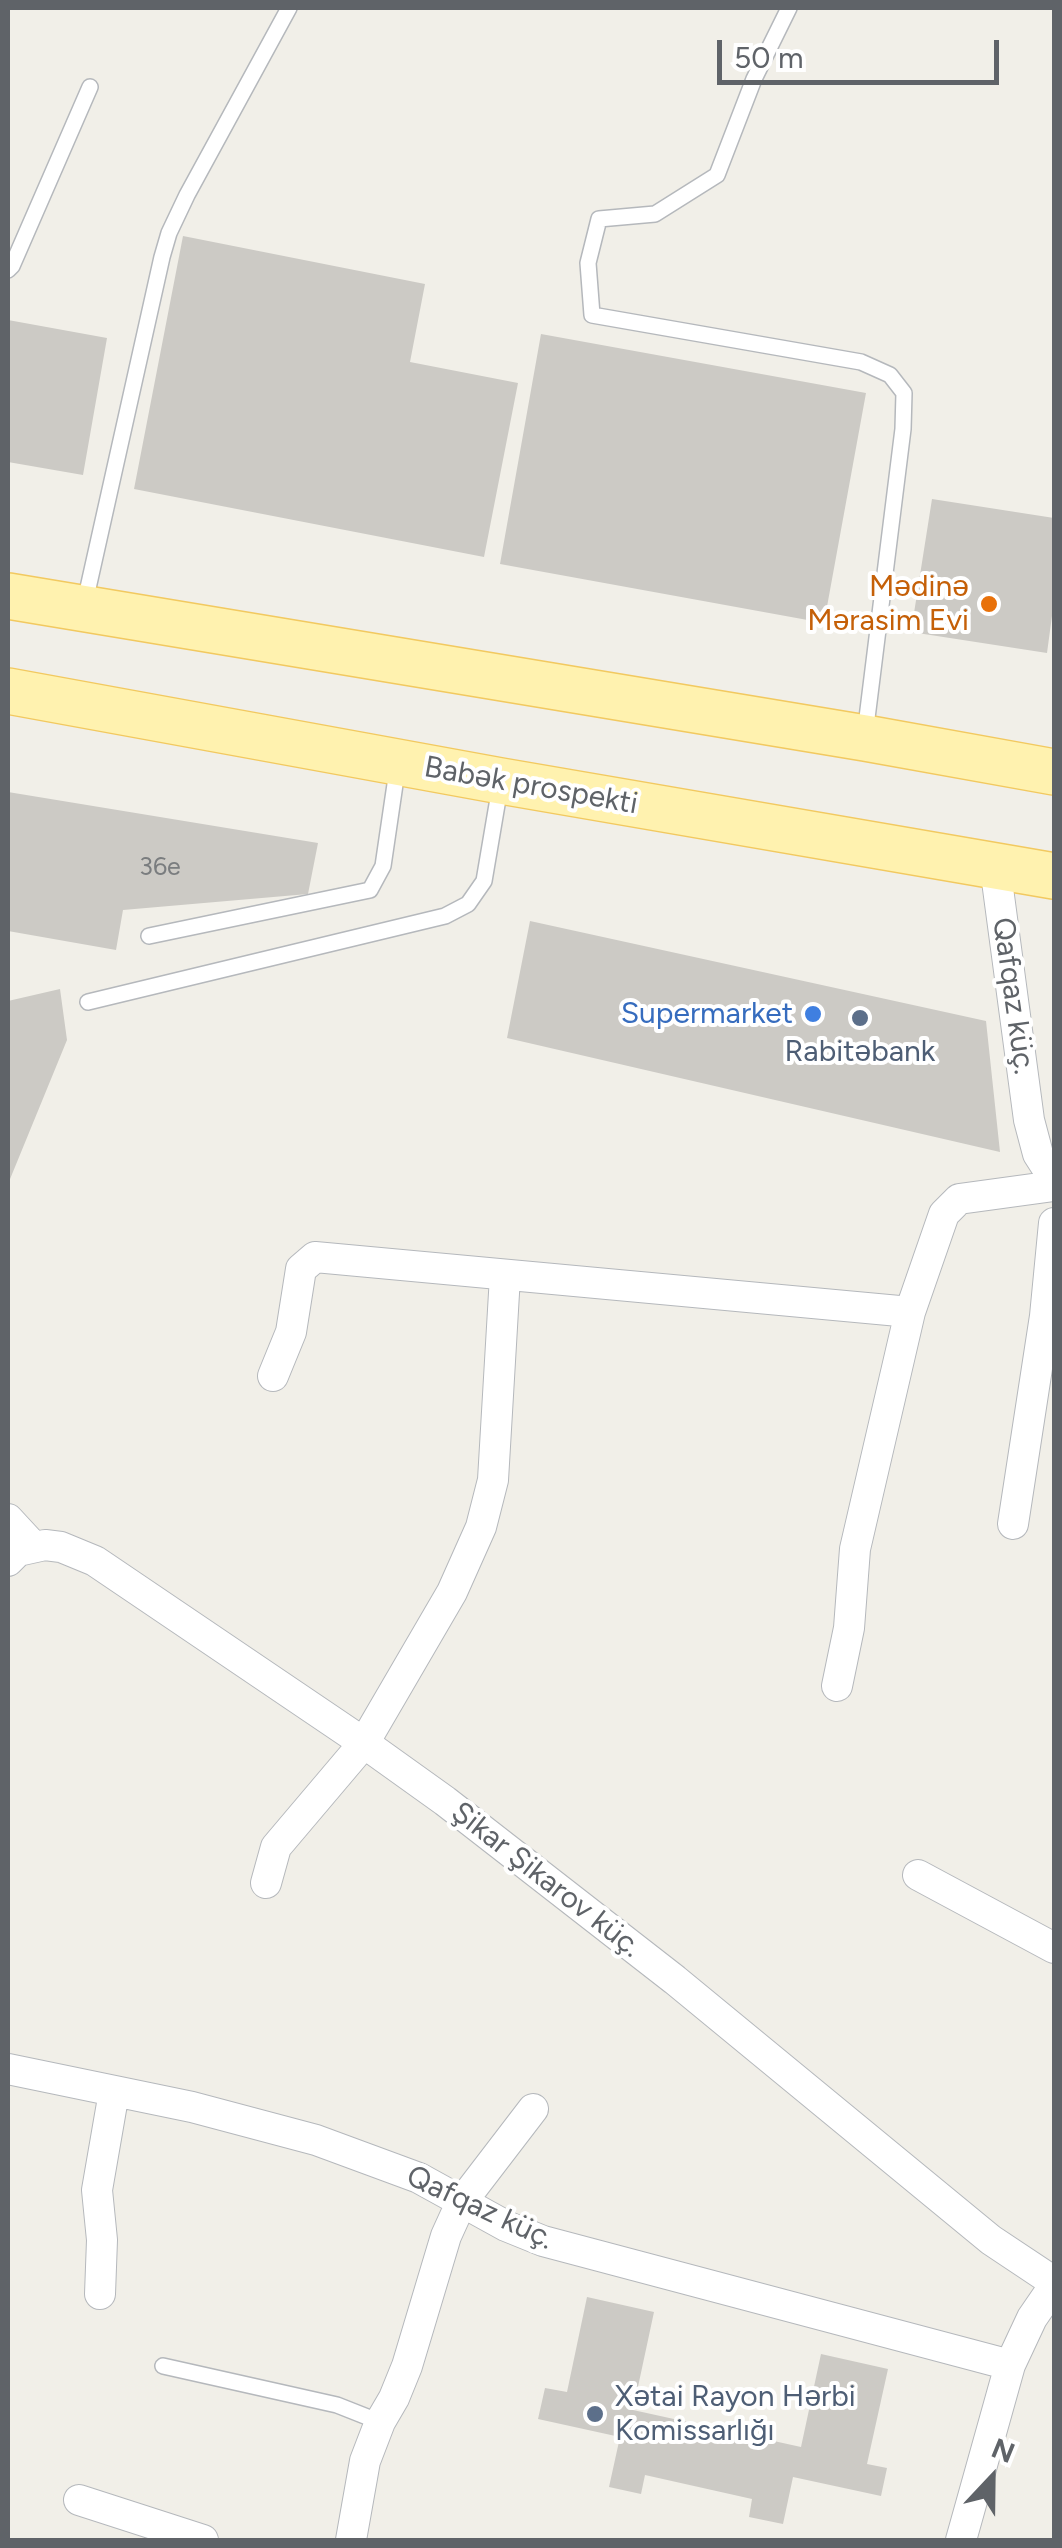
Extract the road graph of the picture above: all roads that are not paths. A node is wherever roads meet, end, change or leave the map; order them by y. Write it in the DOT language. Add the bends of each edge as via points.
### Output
graph roads {
  1 [pos="289,8"];
  2 [pos="789,8"];
  3 [pos="90,86"];
  4 [pos="8,270"];
  5 [pos="8,596"];
  6 [pos="83,610"];
  7 [pos="8,691"];
  8 [pos="865,738"];
  9 [pos="398,762"];
  10 [pos="1054,772"];
  11 [pos="502,781"];
  12 [pos="996,866"];
  13 [pos="1054,876"];
  14 [pos="149,936"];
  15 [pos="88,1002"];
  16 [pos="1054,1182"];
  17 [pos="1054,1223"];
  18 [pos="505,1276"];
  19 [pos="910,1312"];
  20 [pos="273,1376"];
  21 [pos="8,1519"];
  22 [pos="1013,1524"];
  23 [pos="20,1553"];
  24 [pos="838,1686"];
  25 [pos="364,1743"];
  26 [pos="918,1875"];
  27 [pos="266,1884"];
  28 [pos="1054,1948"];
  29 [pos="8,2069"];
  30 [pos="114,2092"];
  31 [pos="532,2109"];
  32 [pos="461,2203"];
  33 [pos="1054,2284"];
  34 [pos="100,2294"];
  35 [pos="1043,2324"];
  36 [pos="1010,2365"];
  37 [pos="163,2366"];
  38 [pos="380,2422"];
  39 [pos="80,2500"];
  40 [pos="203,2540"];
  41 [pos="351,2540"];
  42 [pos="961,2540"];
  1 -- 6 [label="lane" via="169,233"];
  2 -- 8 [label="lane" via="717,176 655,214 599,219 588,263 592,315 861,362 890,375 904,393"];
  3 -- 4 [label="lane"];
  5 -- 6 [label="main road"];
  6 -- 8 [label="main road"];
  7 -- 9 [label="main road, Babək prospekti"];
  8 -- 10 [label="main road"];
  9 -- 11 [label="main road, Babək prospekti"];
  9 -- 14 [label="lane" via="383,866 370,890"];
  11 -- 12 [label="main road, Babək prospekti"];
  11 -- 15 [label="lane" via="484,881 468,904 445,916"];
  12 -- 13 [label="main road, Babək prospekti"];
  12 -- 16 [label="street, Qafqaz küç." via="1029,1120"];
  16 -- 19 [label="street" via="959,1199 944,1214"];
  17 -- 22 [label="street"];
  18 -- 19 [label="street"];
  18 -- 20 [label="street" via="315,1257 301,1269 291,1332"];
  18 -- 25 [label="street" via="492,1480 481,1527 452,1592"];
  19 -- 24 [label="street" via="854,1549 850,1628"];
  21 -- 23 [label="street"];
  23 -- 25 [label="street, Şikar Şikarov küç." via="45,1544 95,1561"];
  25 -- 27 [label="street" via="276,1847"];
  25 -- 33 [label="street, Şikar Şikarov küç." via="675,1980 991,2240"];
  26 -- 28 [label="street"];
  29 -- 30 [label="street, Qafqaz küç."];
  30 -- 32 [label="street, Qafqaz küç." via="316,2140 419,2178"];
  30 -- 34 [label="street" via="97,2190"];
  31 -- 32 [label="street"];
  32 -- 36 [label="street, Qafqaz küç." via="542,2241"];
  32 -- 38 [label="street" via="407,2366"];
  33 -- 35 [label="street"];
  35 -- 36 [label="street"];
  36 -- 42 [label="street"];
  37 -- 38 [label="lane" via="337,2405"];
  38 -- 41 [label="street" via="365,2462"];
  39 -- 40 [label="street"];
}
